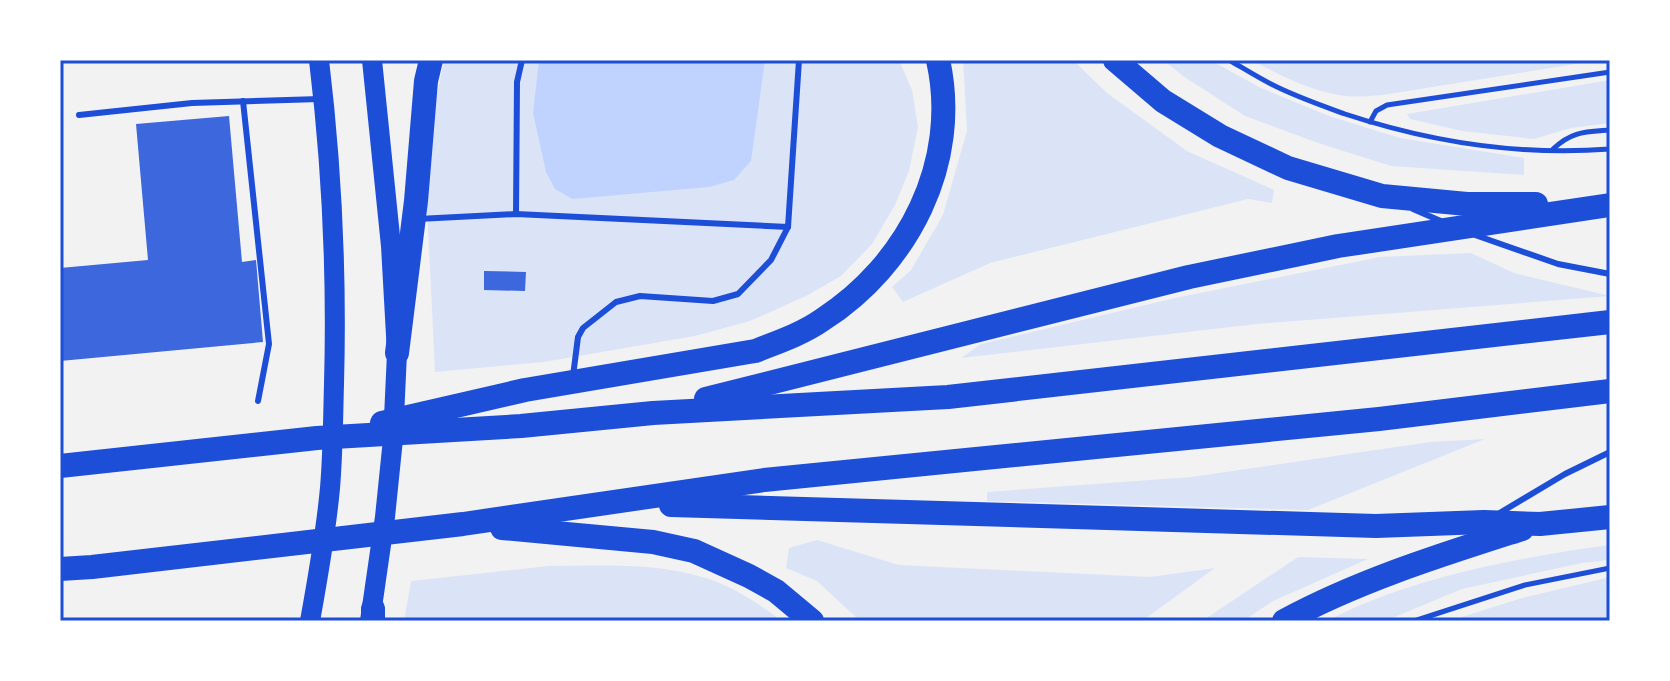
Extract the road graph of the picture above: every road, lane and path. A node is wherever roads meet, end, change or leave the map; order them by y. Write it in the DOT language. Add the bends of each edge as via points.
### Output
graph roads {
  1 [pos="319,60"];
  2 [pos="372,60"];
  3 [pos="431,60"];
  4 [pos="522,60"];
  5 [pos="799,60"];
  6 [pos="938,60"];
  7 [pos="1115,60"];
  8 [pos="1229,60"];
  9 [pos="1610,72"];
  10 [pos="323,99"];
  11 [pos="243,101"];
  12 [pos="79,115"];
  13 [pos="1370,122"];
  14 [pos="1610,130"];
  15 [pos="1552,149"];
  16 [pos="1610,149"];
  17 [pos="1382,196"];
  18 [pos="1610,203"];
  19 [pos="516,214"];
  20 [pos="414,219"];
  21 [pos="788,227"];
  22 [pos="1458,228"];
  23 [pos="1610,274"];
  24 [pos="1610,322"];
  25 [pos="397,353"];
  26 [pos="573,381"];
  27 [pos="1610,391"];
  28 [pos="258,401"];
  29 [pos="653,413"];
  30 [pos="317,438"];
  31 [pos="1610,452"];
  32 [pos="60,466"];
  33 [pos="613,503"];
  34 [pos="1610,517"];
  35 [pos="511,523"];
  36 [pos="1540,524"];
  37 [pos="1478,525"];
  38 [pos="1434,549"];
  39 [pos="1610,568"];
  40 [pos="60,569"];
  41 [pos="1397,570"];
  42 [pos="372,617"];
  43 [pos="310,621"];
  44 [pos="812,621"];
  45 [pos="1284,621"];
  46 [pos="1414,621"];
  1 -- 10 [label="main road"];
  2 -- 25 [label="main road"];
  3 -- 20 [label="highway"];
  4 -- 19 [label="lane" via="517,82"];
  5 -- 21 [label="lane"];
  6 -- 26 [label="highway" via="943,109 924,203 894,254 862,290 820,322 755,351"];
  7 -- 17 [label="highway" via="1163,101 1220,136 1288,168"];
  8 -- 13 [label="path" via="1273,85"];
  9 -- 13 [label="path" via="1387,105"];
  10 -- 11 [label="lane"];
  10 -- 43 [label="main road" via="336,325 330,487"];
  11 -- 12 [label="lane"];
  11 -- 28 [label="lane" via="269,344"];
  13 -- 15 [label="path" via="1438,140"];
  14 -- 15 [label="path" via="1577,133"];
  15 -- 16 [label="path"];
  17 -- 18 [label="highway" via="1467,204"];
  17 -- 22 [label="lane"];
  18 -- 22 [label="highway"];
  19 -- 20 [label="lane"];
  19 -- 21 [label="lane"];
  20 -- 25 [label="highway"];
  21 -- 26 [label="lane" via="771,260 738,294 713,301 640,296 616,302 578,337"];
  22 -- 23 [label="lane" via="1558,264"];
  22 -- 29 [label="highway" via="1189,277"];
  24 -- 29 [label="highway" via="948,397"];
  25 -- 42 [label="main road" via="393,439"];
  26 -- 30 [label="highway"];
  27 -- 33 [label="highway" via="764,480"];
  29 -- 30 [label="highway"];
  30 -- 32 [label="highway"];
  31 -- 37 [label="lane"];
  33 -- 35 [label="highway"];
  33 -- 37 [label="highway" via="1266,524"];
  34 -- 36 [label="highway"];
  35 -- 40 [label="highway"];
  35 -- 44 [label="highway" via="694,551 776,591"];
  36 -- 37 [label="highway"];
  36 -- 41 [label="highway"];
  38 -- 41 [label="lane"];
  39 -- 46 [label="path" via="1525,585"];
  41 -- 45 [label="highway"];
}
